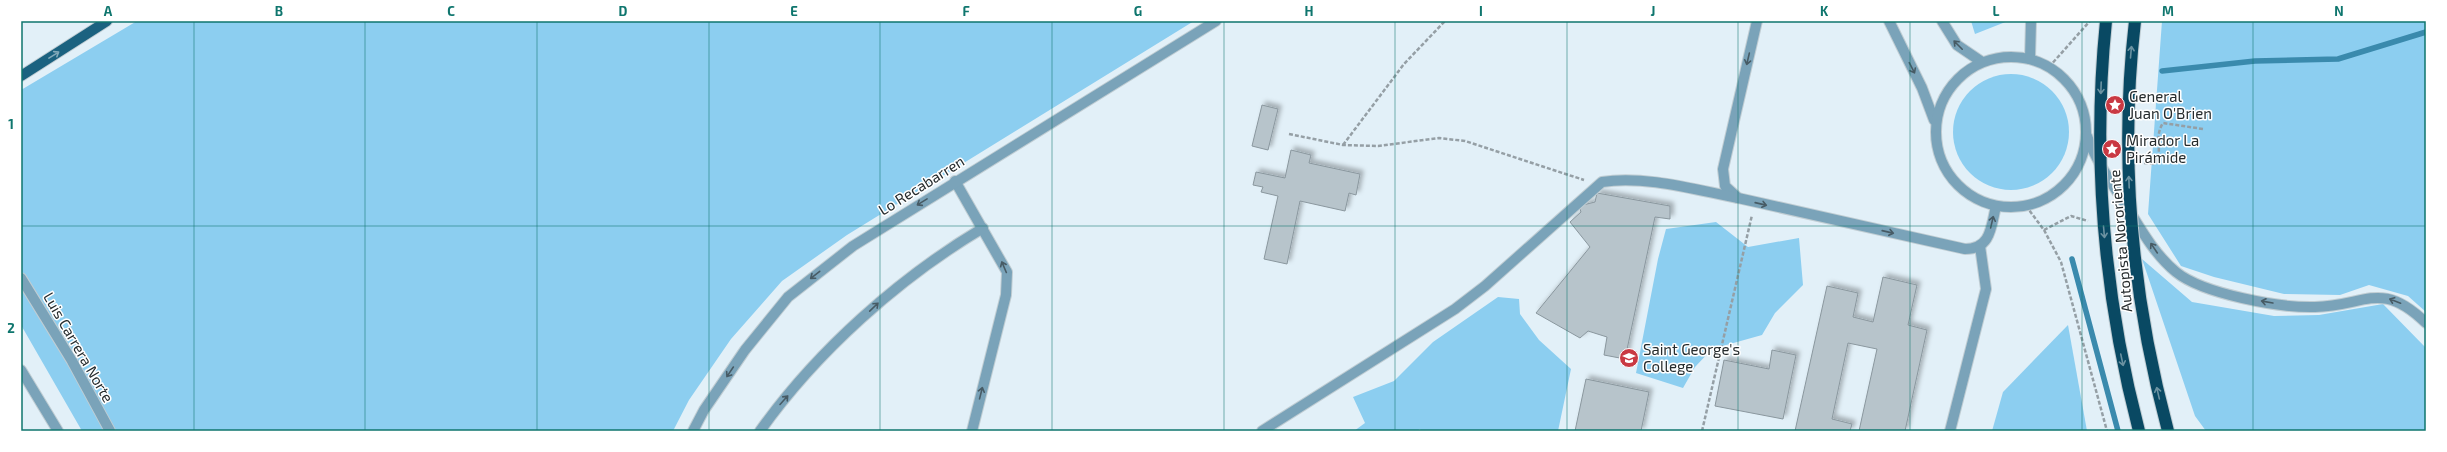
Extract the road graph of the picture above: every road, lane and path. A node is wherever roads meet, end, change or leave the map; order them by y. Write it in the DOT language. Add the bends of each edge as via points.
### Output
graph roads {
  1 [pos="107,21"];
  2 [pos="1216,21"];
  3 [pos="1445,21"];
  4 [pos="1757,21"];
  5 [pos="1889,21"];
  6 [pos="1942,21"];
  7 [pos="2031,21"];
  8 [pos="2090,21"];
  9 [pos="2106,21"];
  10 [pos="2134,21"];
  11 [pos="2030,59"];
  12 [pos="1982,62"];
  13 [pos="2049,67"];
  14 [pos="21,76"];
  15 [pos="1935,124"];
  16 [pos="2203,129"];
  17 [pos="1289,134"];
  18 [pos="2087,134"];
  19 [pos="1343,145"];
  20 [pos="2136,162"];
  21 [pos="1574,177"];
  22 [pos="955,181"];
  23 [pos="1738,198"];
  24 [pos="1755,202"];
  25 [pos="1996,206"];
  26 [pos="2026,206"];
  27 [pos="983,228"];
  28 [pos="1980,246"];
  29 [pos="21,278"];
  30 [pos="2426,323"];
  31 [pos="21,370"];
  32 [pos="58,431"];
  33 [pos="110,431"];
  34 [pos="693,431"];
  35 [pos="760,431"];
  36 [pos="972,431"];
  37 [pos="1262,431"];
  38 [pos="1702,431"];
  39 [pos="1950,431"];
  40 [pos="2107,431"];
  41 [pos="2139,431"];
  42 [pos="2168,431"];
  14 -- 1 [label="main road, one-way"];
  2 -- 22 [label="street, Lo Recabarren"];
  3 -- 19 [label="path" via="1404,64"];
  4 -- 23 [label="street, one-way" via="1723,169 1725,186"];
  5 -- 15 [label="street, one-way" via="1922,88"];
  12 -- 6 [label="street, one-way" via="1957,46"];
  7 -- 11 [label="street"];
  8 -- 13 [label="path"];
  9 -- 41 [label="highway, Autopista Nororiente, one-way, bridge" via="2099,136 2103,228 2116,328"];
  42 -- 10 [label="highway, Autopista Nororiente, one-way, bridge" via="2144,323 2132,238 2128,125"];
  11 -- 12 [label="street" via="1998,58"];
  11 -- 13 [label="street"];
  12 -- 15 [label="street" via="1955,80 1938,108"];
  13 -- 18 [label="street" via="2064,79 2077,95 2084,114"];
  15 -- 25 [label="street" via="1936,147 1943,168 1957,186 1975,199"];
  16 -- 20 [label="path" via="2163,123 2158,131 2159,159 2155,164"];
  17 -- 19 [label="path"];
  18 -- 26 [label="street" via="2083,155 2067,183 2046,199"];
  30 -- 18 [label="street, one-way" via="2414,311 2396,300 2383,297 2368,297 2336,306 2312,307 2249,299 2199,286 2176,272 2160,257 2106,174"];
  19 -- 21 [label="path" via="1378,146 1439,138 1465,141"];
  22 -- 27 [label="street"];
  22 -- 34 [label="street, Lo Recabarren, one-way" via="853,246 788,297 745,350 704,410"];
  23 -- 24 [label="street"];
  23 -- 37 [label="street" via="1636,180 1618,179 1602,182 1455,309"];
  24 -- 28 [label="street, one-way" via="1965,249 1976,249"];
  24 -- 38 [label="path"];
  25 -- 26 [label="street"];
  28 -- 25 [label="street, one-way" via="1990,232"];
  26 -- 40 [label="path" via="2044,230 2061,262"];
  35 -- 27 [label="street, one-way" via="776,409 822,358 893,289 945,250"];
  36 -- 27 [label="street, one-way" via="1006,295 1007,272"];
  28 -- 39 [label="street" via="1986,289"];
  29 -- 33 [label="street, Luis Carrera Norte" via="72,360"];
  31 -- 32 [label="street"];
}
